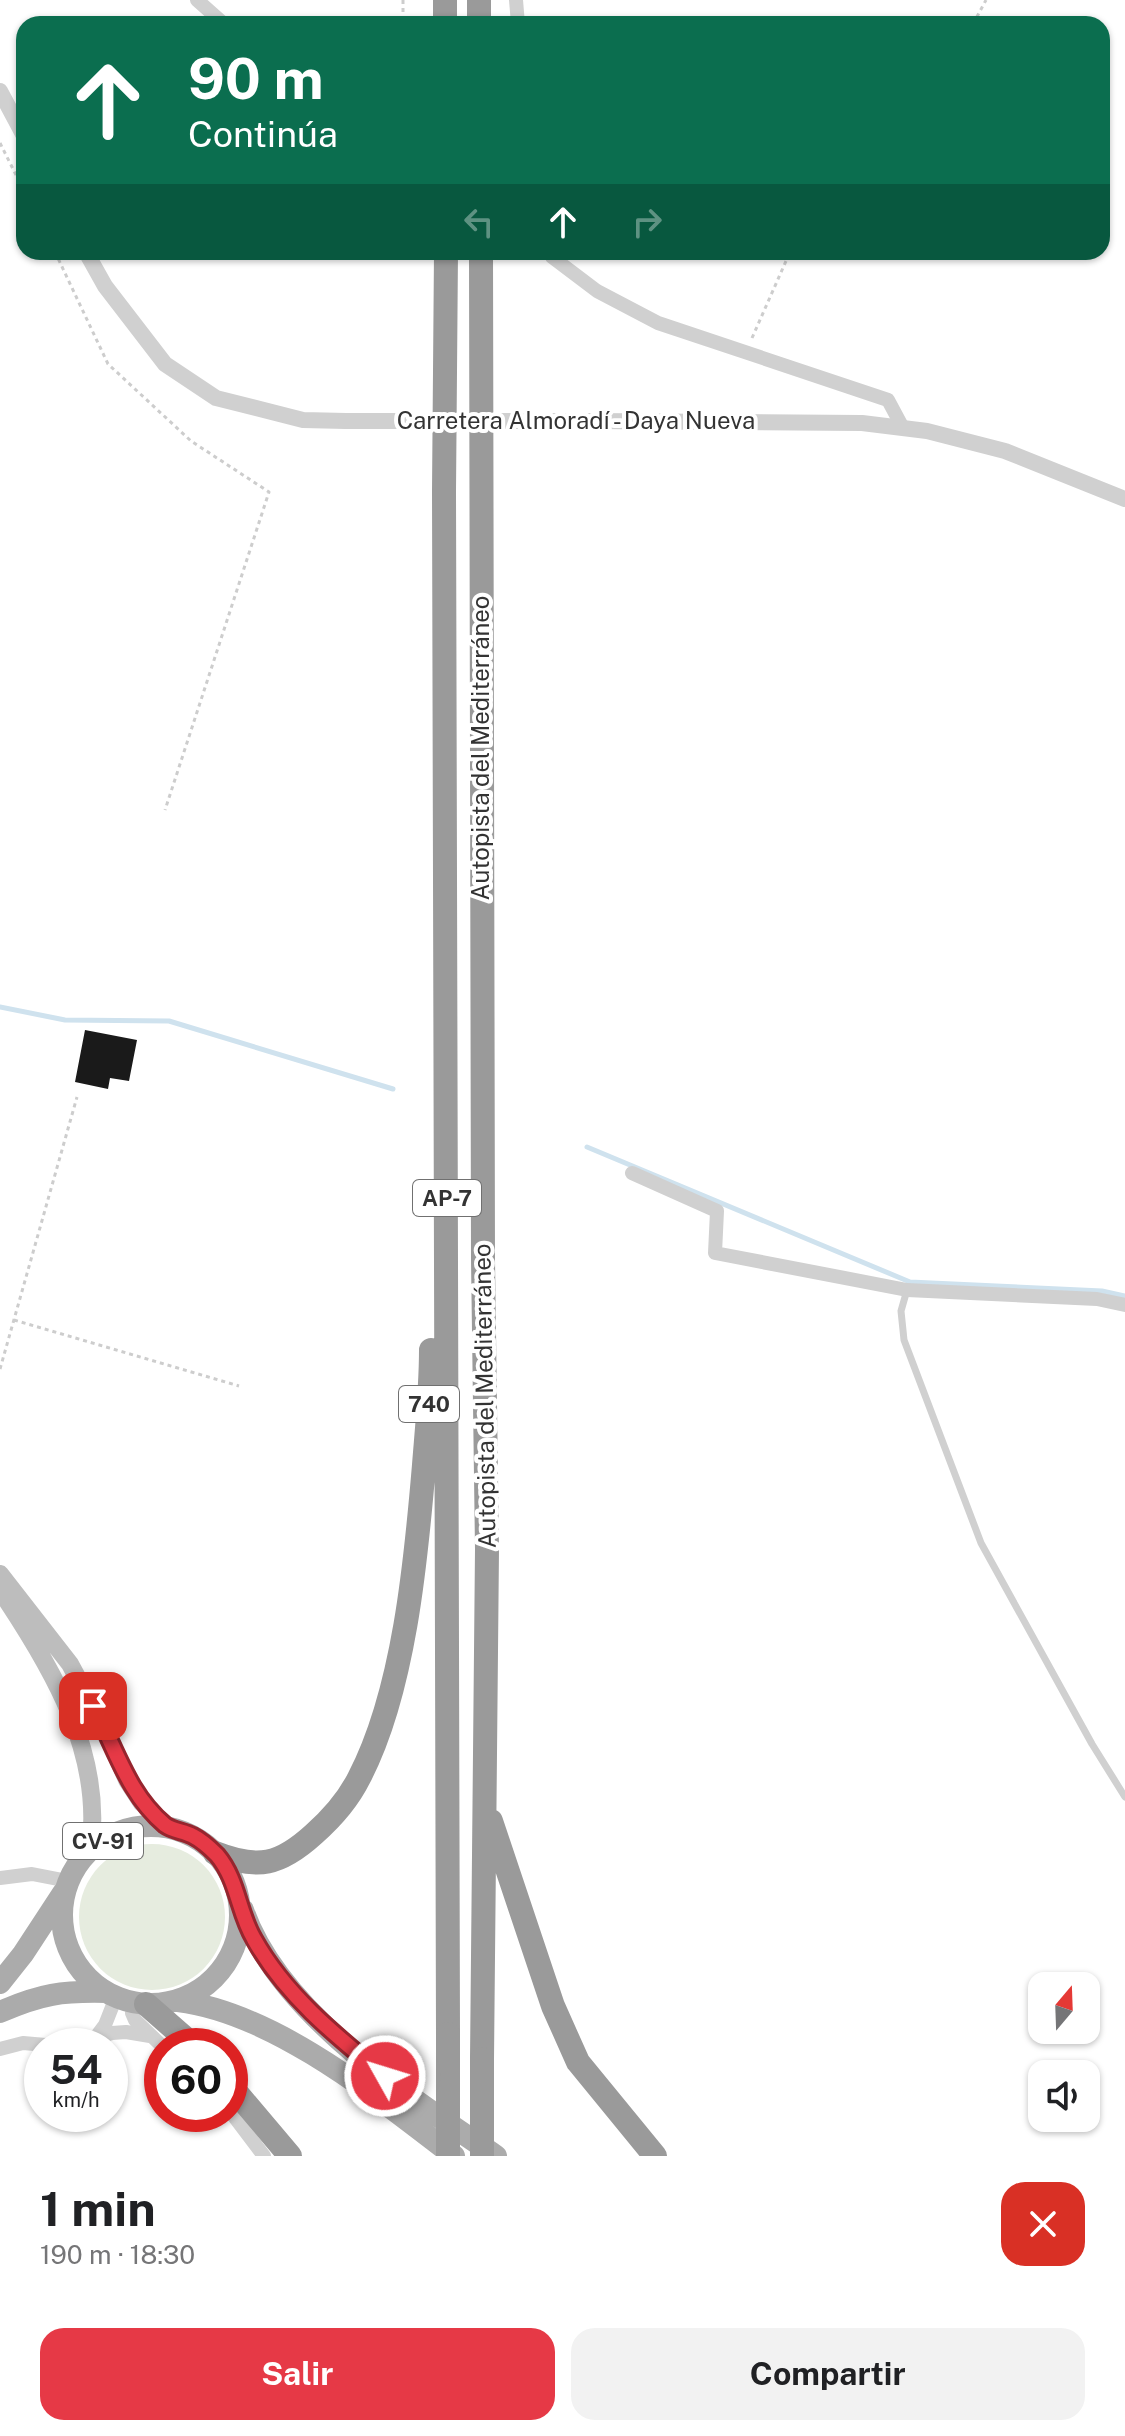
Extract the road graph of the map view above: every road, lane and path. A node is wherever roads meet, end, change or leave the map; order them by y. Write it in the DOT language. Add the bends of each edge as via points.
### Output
graph roads {
  1 [pos="197,0"];
  2 [pos="215,16"];
  3 [pos="0,91"];
  4 [pos="16,121"];
  5 [pos="0,143"];
  6 [pos="16,175"];
  7 [pos="59,260"];
  8 [pos="90,260"];
  9 [pos="446,260"];
  10 [pos="481,260"];
  11 [pos="556,260"];
  12 [pos="786,260"];
  13 [pos="745,352"];
  14 [pos="903,428"];
  15 [pos="1125,499"];
  16 [pos="165,810"];
  17 [pos="446,840"];
  18 [pos="77,1097"];
  19 [pos="632,1173"];
  20 [pos="907,1290"];
  21 [pos="1125,1305"];
  22 [pos="14,1320"];
  23 [pos="0,1369"];
  24 [pos="239,1386"];
  25 [pos="0,1574"];
  26 [pos="0,1590"];
  27 [pos="1125,1797"];
  28 [pos="485,1803"];
  29 [pos="168,1827"];
  30 [pos="90,1850"];
  31 [pos="215,1853"];
  32 [pos="0,1878"];
  33 [pos="67,1885"];
  34 [pos="240,1903"];
  35 [pos="0,1983"];
  36 [pos="177,2001"];
  37 [pos="127,2002"];
  38 [pos="0,2012"];
  39 [pos="104,2028"];
  40 [pos="114,2028"];
  41 [pos="167,2028"];
  42 [pos="144,2030"];
  43 [pos="24,2043"];
  44 [pos="0,2049"];
  45 [pos="248,2106"];
  46 [pos="246,2132"];
  47 [pos="264,2156"];
  48 [pos="290,2156"];
  49 [pos="448,2156"];
  50 [pos="454,2156"];
  51 [pos="482,2156"];
  52 [pos="496,2156"];
  53 [pos="655,2156"];
  1 -- 2 [label="street"];
  3 -- 4 [label="street"];
  5 -- 6 [label="path"];
  7 -- 16 [label="path" via="108,364 191,441 269,492"];
  8 -- 14 [label="street, Carretera Almoradí - Daya Nueva, bridge" via="165,364 216,398 303,420 862,423"];
  9 -- 17 [label="highway, Autopista del Mediterráneo / AP-7"];
  10 -- 28 [label="highway, Autopista del Mediterráneo / AP-7"];
  11 -- 13 [label="street" via="597,291 658,323"];
  12 -- 13 [label="path"];
  13 -- 14 [label="street" via="888,400"];
  14 -- 15 [label="street, Carretera Almoradí - Daya Nueva" via="1005,451"];
  17 -- 31 [label="highway, 740" via="436,1010 431,1372 419,1523 386,1707 358,1780 324,1826 301,1846 261,1864"];
  17 -- 49 [label="highway, Autopista del Mediterráneo / AP-7, bridge"];
  18 -- 22 [label="path"];
  19 -- 20 [label="street" via="717,1211 715,1253"];
  20 -- 21 [label="street" via="1097,1299"];
  20 -- 27 [label="lane" via="901,1311 904,1340 981,1543"];
  22 -- 23 [label="path"];
  22 -- 24 [label="path"];
  25 -- 29 [label="main road" via="70,1664 127,1780"];
  26 -- 30 [label="main road" via="54,1678 75,1725 94,1810"];
  28 -- 51 [label="highway, Autopista del Mediterráneo / AP-7, bridge"];
  28 -- 53 [label="highway" via="553,2006 578,2062"];
  29 -- 30 [label="main road, CV-91" via="140,1826 113,1834"];
  29 -- 31 [label="main road, CV-91" via="194,1836"];
  30 -- 33 [label="main road, CV-91"];
  31 -- 34 [label="main road, CV-91" via="232,1876"];
  32 -- 33 [label="street" via="32,1874"];
  33 -- 35 [label="main road, CV-91"];
  33 -- 37 [label="main road, CV-91" via="62,1918 68,1947 83,1973"];
  34 -- 36 [label="main road, CV-91" via="233,1952 200,1990"];
  34 -- 52 [label="main road, CV-91" via="252,1937 302,2003 409,2095"];
  36 -- 37 [label="main road, CV-91"];
  36 -- 50 [label="main road, CV-91" via="241,2018 293,2044"];
  37 -- 38 [label="main road, CV-91" via="67,1991 34,1997"];
  37 -- 39 [label="street"];
  37 -- 40 [label="street"];
  37 -- 41 [label="highway"];
  37 -- 42 [label="street"];
  43 -- 44 [label="street"];
  45 -- 48 [label="highway"];
  46 -- 47 [label="street"];
}
